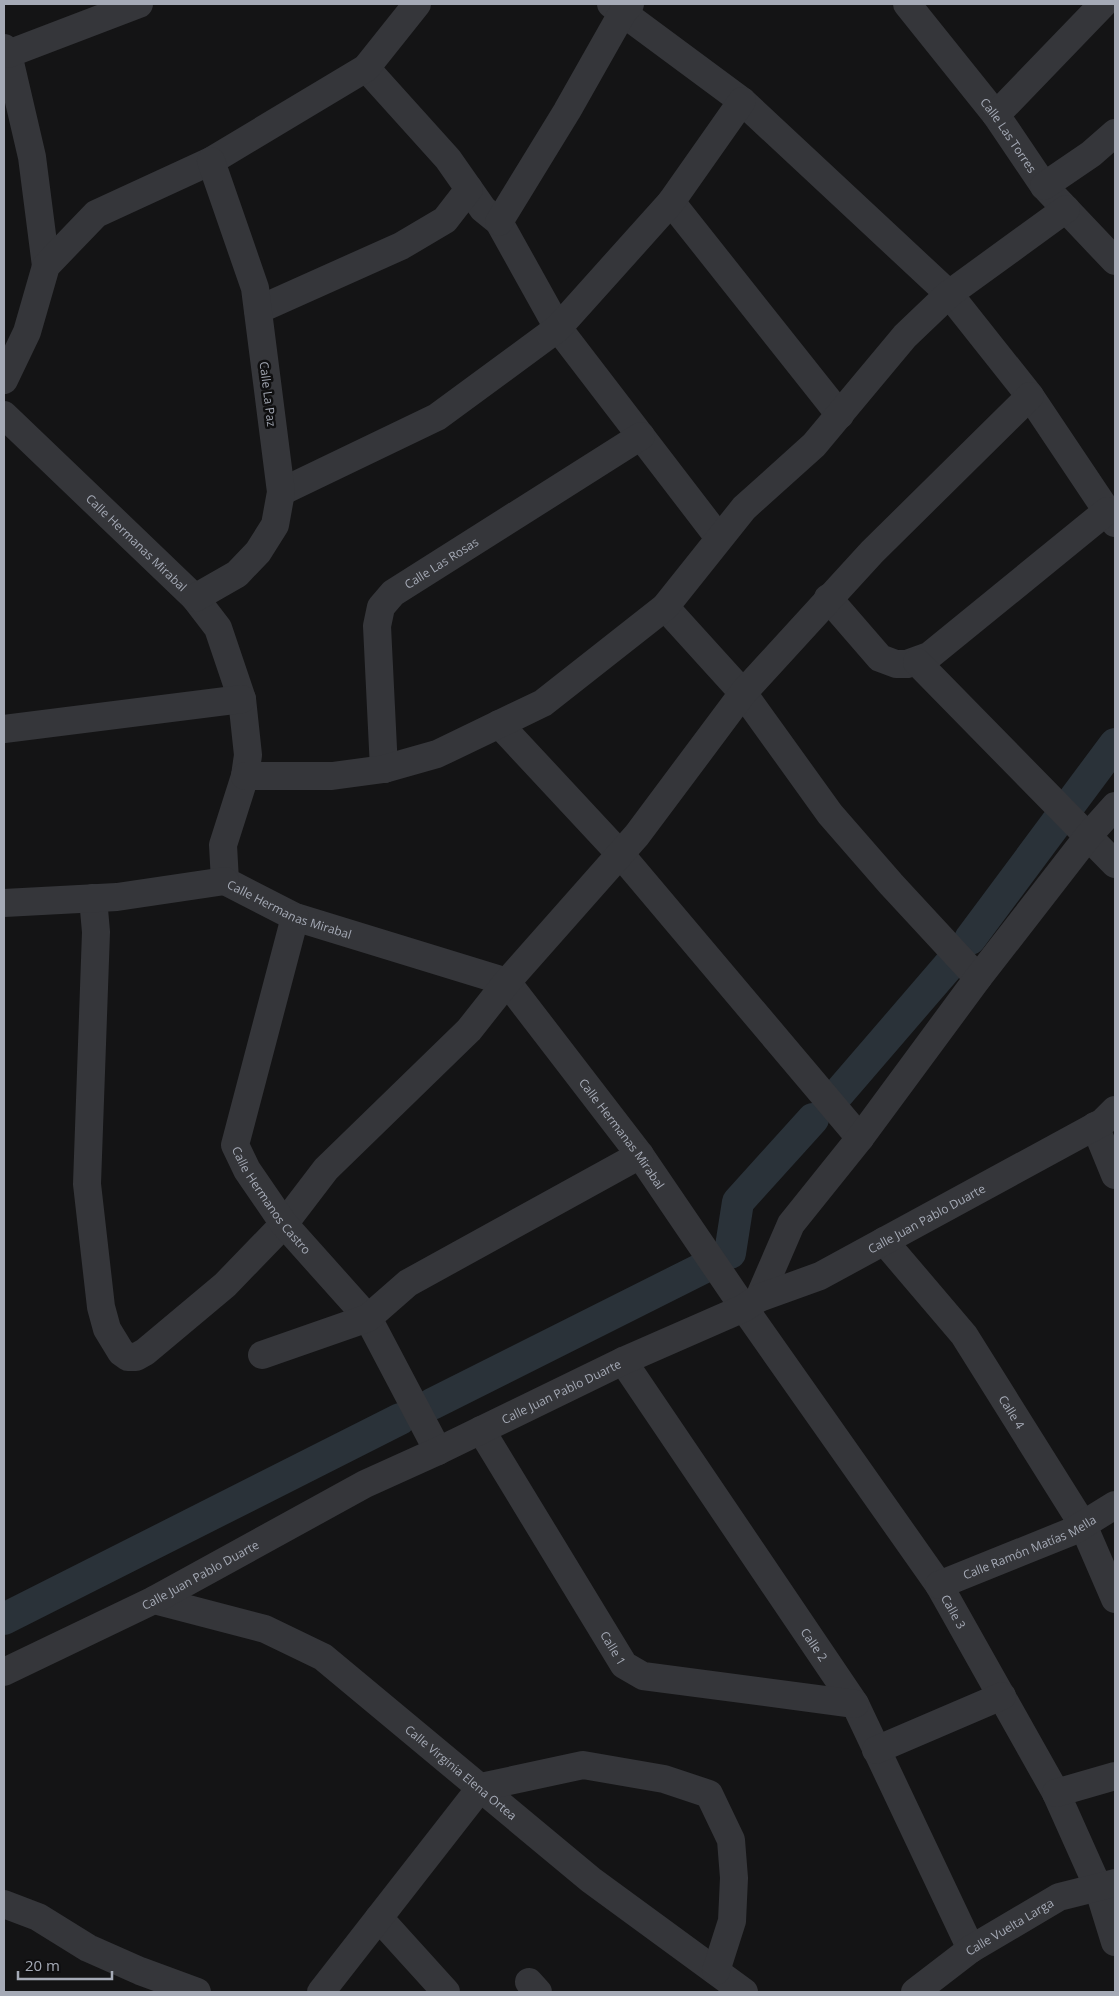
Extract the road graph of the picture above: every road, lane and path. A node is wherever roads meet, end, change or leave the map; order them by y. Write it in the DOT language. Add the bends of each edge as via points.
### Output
graph roads {
  1 [pos="138,4"];
  2 [pos="417,4"];
  3 [pos="908,4"];
  4 [pos="1103,4"];
  5 [pos="621,6"];
  6 [pos="6,51"];
  7 [pos="366,68"];
  8 [pos="742,101"];
  9 [pos="996,115"];
  10 [pos="1115,133"];
  11 [pos="211,160"];
  12 [pos="1044,186"];
  13 [pos="469,190"];
  14 [pos="671,202"];
  15 [pos="1066,209"];
  16 [pos="498,222"];
  17 [pos="1115,261"];
  18 [pos="46,266"];
  19 [pos="949,294"];
  20 [pos="258,310"];
  21 [pos="558,328"];
  22 [pos="4,380"];
  23 [pos="1030,396"];
  24 [pos="4,415"];
  25 [pos="840,415"];
  26 [pos="641,436"];
  27 [pos="281,492"];
  28 [pos="1111,517"];
  29 [pos="720,538"];
  30 [pos="195,598"];
  31 [pos="828,598"];
  32 [pos="665,607"];
  33 [pos="917,662"];
  34 [pos="743,693"];
  35 [pos="242,699"];
  36 [pos="499,724"];
  37 [pos="4,729"];
  38 [pos="384,769"];
  39 [pos="245,776"];
  40 [pos="1115,806"];
  41 [pos="1089,835"];
  42 [pos="620,855"];
  43 [pos="1115,864"];
  44 [pos="225,881"];
  45 [pos="93,898"];
  46 [pos="4,903"];
  47 [pos="295,918"];
  48 [pos="978,978"];
  49 [pos="507,982"];
  50 [pos="1105,1118"];
  51 [pos="860,1138"];
  52 [pos="640,1155"];
  53 [pos="1115,1175"];
  54 [pos="284,1224"];
  55 [pos="884,1241"];
  56 [pos="752,1303"];
  57 [pos="368,1318"];
  58 [pos="262,1356"];
  59 [pos="623,1361"];
  60 [pos="481,1430"];
  61 [pos="438,1451"];
  62 [pos="1115,1505"];
  63 [pos="1083,1525"];
  64 [pos="939,1585"];
  65 [pos="1115,1599"];
  66 [pos="154,1600"];
  67 [pos="4,1672"];
  68 [pos="1002,1696"];
  69 [pos="854,1704"];
  70 [pos="876,1750"];
  71 [pos="1115,1776"];
  72 [pos="481,1787"];
  73 [pos="1056,1793"];
  74 [pos="1107,1885"];
  75 [pos="4,1904"];
  76 [pos="379,1918"];
  77 [pos="1115,1942"];
  78 [pos="971,1949"];
  79 [pos="716,1971"];
  80 [pos="197,1992"];
  81 [pos="321,1992"];
  82 [pos="446,1992"];
  83 [pos="744,1992"];
  84 [pos="915,1992"];
  1 -- 6 [label="street"];
  2 -- 7 [label="street"];
  3 -- 9 [label="street, Calle Las Torres"];
  4 -- 9 [label="street"];
  5 -- 8 [label="street"];
  5 -- 16 [label="street" via="567,111"];
  6 -- 18 [label="street" via="32,157"];
  7 -- 11 [label="street"];
  7 -- 13 [label="street" via="448,159"];
  8 -- 14 [label="street"];
  8 -- 19 [label="street"];
  9 -- 12 [label="street, Calle Las Torres"];
  10 -- 12 [label="street"];
  11 -- 18 [label="street" via="96,214"];
  11 -- 20 [label="street, Calle La Paz" via="255,288"];
  12 -- 15 [label="street, Calle Las Torres"];
  13 -- 16 [label="street"];
  13 -- 20 [label="street" via="445,220 401,246"];
  14 -- 21 [label="street"];
  14 -- 25 [label="street"];
  15 -- 17 [label="street, Calle Las Torres"];
  15 -- 19 [label="street"];
  16 -- 21 [label="street"];
  18 -- 22 [label="street" via="26,332"];
  19 -- 23 [label="street"];
  19 -- 25 [label="street" via="905,336"];
  20 -- 27 [label="street, Calle La Paz"];
  21 -- 26 [label="street"];
  21 -- 27 [label="street" via="437,417"];
  23 -- 28 [label="street"];
  23 -- 31 [label="street"];
  24 -- 30 [label="street, Calle Hermanas Mirabal"];
  25 -- 29 [label="street" via="814,445 744,508"];
  26 -- 29 [label="street"];
  26 -- 38 [label="street, Calle Las Rosas" via="394,593 381,607 377,626"];
  27 -- 30 [label="street, Calle La Paz" via="275,525 258,552 236,574"];
  28 -- 33 [label="street"];
  29 -- 32 [label="street"];
  30 -- 35 [label="street, Calle Hermanas Mirabal" via="218,628"];
  31 -- 33 [label="street" via="880,658 896,664"];
  31 -- 34 [label="street"];
  32 -- 34 [label="street"];
  32 -- 36 [label="street" via="543,703"];
  33 -- 41 [label="street"];
  34 -- 42 [label="street"];
  34 -- 48 [label="street" via="830,814"];
  35 -- 37 [label="street"];
  35 -- 39 [label="street, Calle Hermanas Mirabal" via="248,755"];
  36 -- 38 [label="street" via="437,754"];
  36 -- 42 [label="street"];
  38 -- 39 [label="street" via="332,776"];
  39 -- 44 [label="street, Calle Hermanas Mirabal" via="223,845"];
  40 -- 41 [label="street"];
  41 -- 43 [label="street"];
  41 -- 48 [label="street"];
  42 -- 49 [label="street"];
  42 -- 51 [label="street"];
  44 -- 45 [label="street"];
  44 -- 47 [label="street, Calle Hermanas Mirabal"];
  45 -- 46 [label="street"];
  45 -- 54 [label="street" via="96,932 87,1184 102,1307 107,1328 121,1352 128,1357 145,1352 225,1285"];
  47 -- 49 [label="street, Calle Hermanas Mirabal"];
  47 -- 54 [label="street, Calle Hermanos Castro" via="235,1145 247,1170"];
  48 -- 51 [label="street"];
  49 -- 52 [label="street, Calle Hermanas Mirabal"];
  49 -- 54 [label="street" via="469,1030 326,1169"];
  50 -- 53 [label="street"];
  50 -- 55 [label="street, Calle Juan Pablo Duarte"];
  51 -- 56 [label="street" via="791,1224"];
  52 -- 56 [label="street, Calle Hermanas Mirabal"];
  52 -- 57 [label="street" via="408,1284"];
  54 -- 57 [label="street, Calle Hermanos Castro"];
  55 -- 56 [label="street, Calle Juan Pablo Duarte" via="820,1276"];
  55 -- 63 [label="street, Calle 4" via="964,1335"];
  56 -- 59 [label="street, Calle Juan Pablo Duarte"];
  56 -- 64 [label="street, Calle 3"];
  57 -- 58 [label="street"];
  57 -- 61 [label="street, Calle Hermanos Castro"];
  59 -- 60 [label="street, Calle Juan Pablo Duarte"];
  59 -- 69 [label="street, Calle 2"];
  60 -- 61 [label="street, Calle Juan Pablo Duarte"];
  60 -- 69 [label="street, Calle 1" via="624,1665 644,1676"];
  61 -- 66 [label="street, Calle Juan Pablo Duarte" via="365,1484"];
  62 -- 63 [label="street, Calle Ramón Matías Mella"];
  63 -- 64 [label="street, Calle Ramón Matías Mella" via="1073,1532"];
  63 -- 65 [label="street, Calle 4"];
  64 -- 68 [label="street, Calle 3"];
  66 -- 67 [label="street, Calle Juan Pablo Duarte"];
  66 -- 72 [label="street, Calle Virginia Elena Ortea" via="265,1629 323,1657"];
  68 -- 70 [label="street"];
  68 -- 73 [label="street, Calle 3"];
  69 -- 70 [label="street, Calle 2"];
  70 -- 78 [label="street, Calle 2"];
  71 -- 73 [label="street"];
  72 -- 76 [label="street"];
  72 -- 79 [label="street, Calle Virginia Elena Ortea" via="591,1880"];
  72 -- 79 [label="street" via="583,1765 664,1779 709,1794 731,1840 734,1878 732,1921"];
  73 -- 74 [label="street, Calle 3"];
  74 -- 77 [label="street, Calle 3"];
  74 -- 78 [label="street, Calle Vuelta Larga" via="1059,1897"];
  75 -- 80 [label="street" via="38,1917 88,1948"];
  76 -- 81 [label="street"];
  76 -- 82 [label="street"];
  78 -- 84 [label="street, Calle Vuelta Larga"];
  79 -- 83 [label="street, Calle Virginia Elena Ortea"];
}
